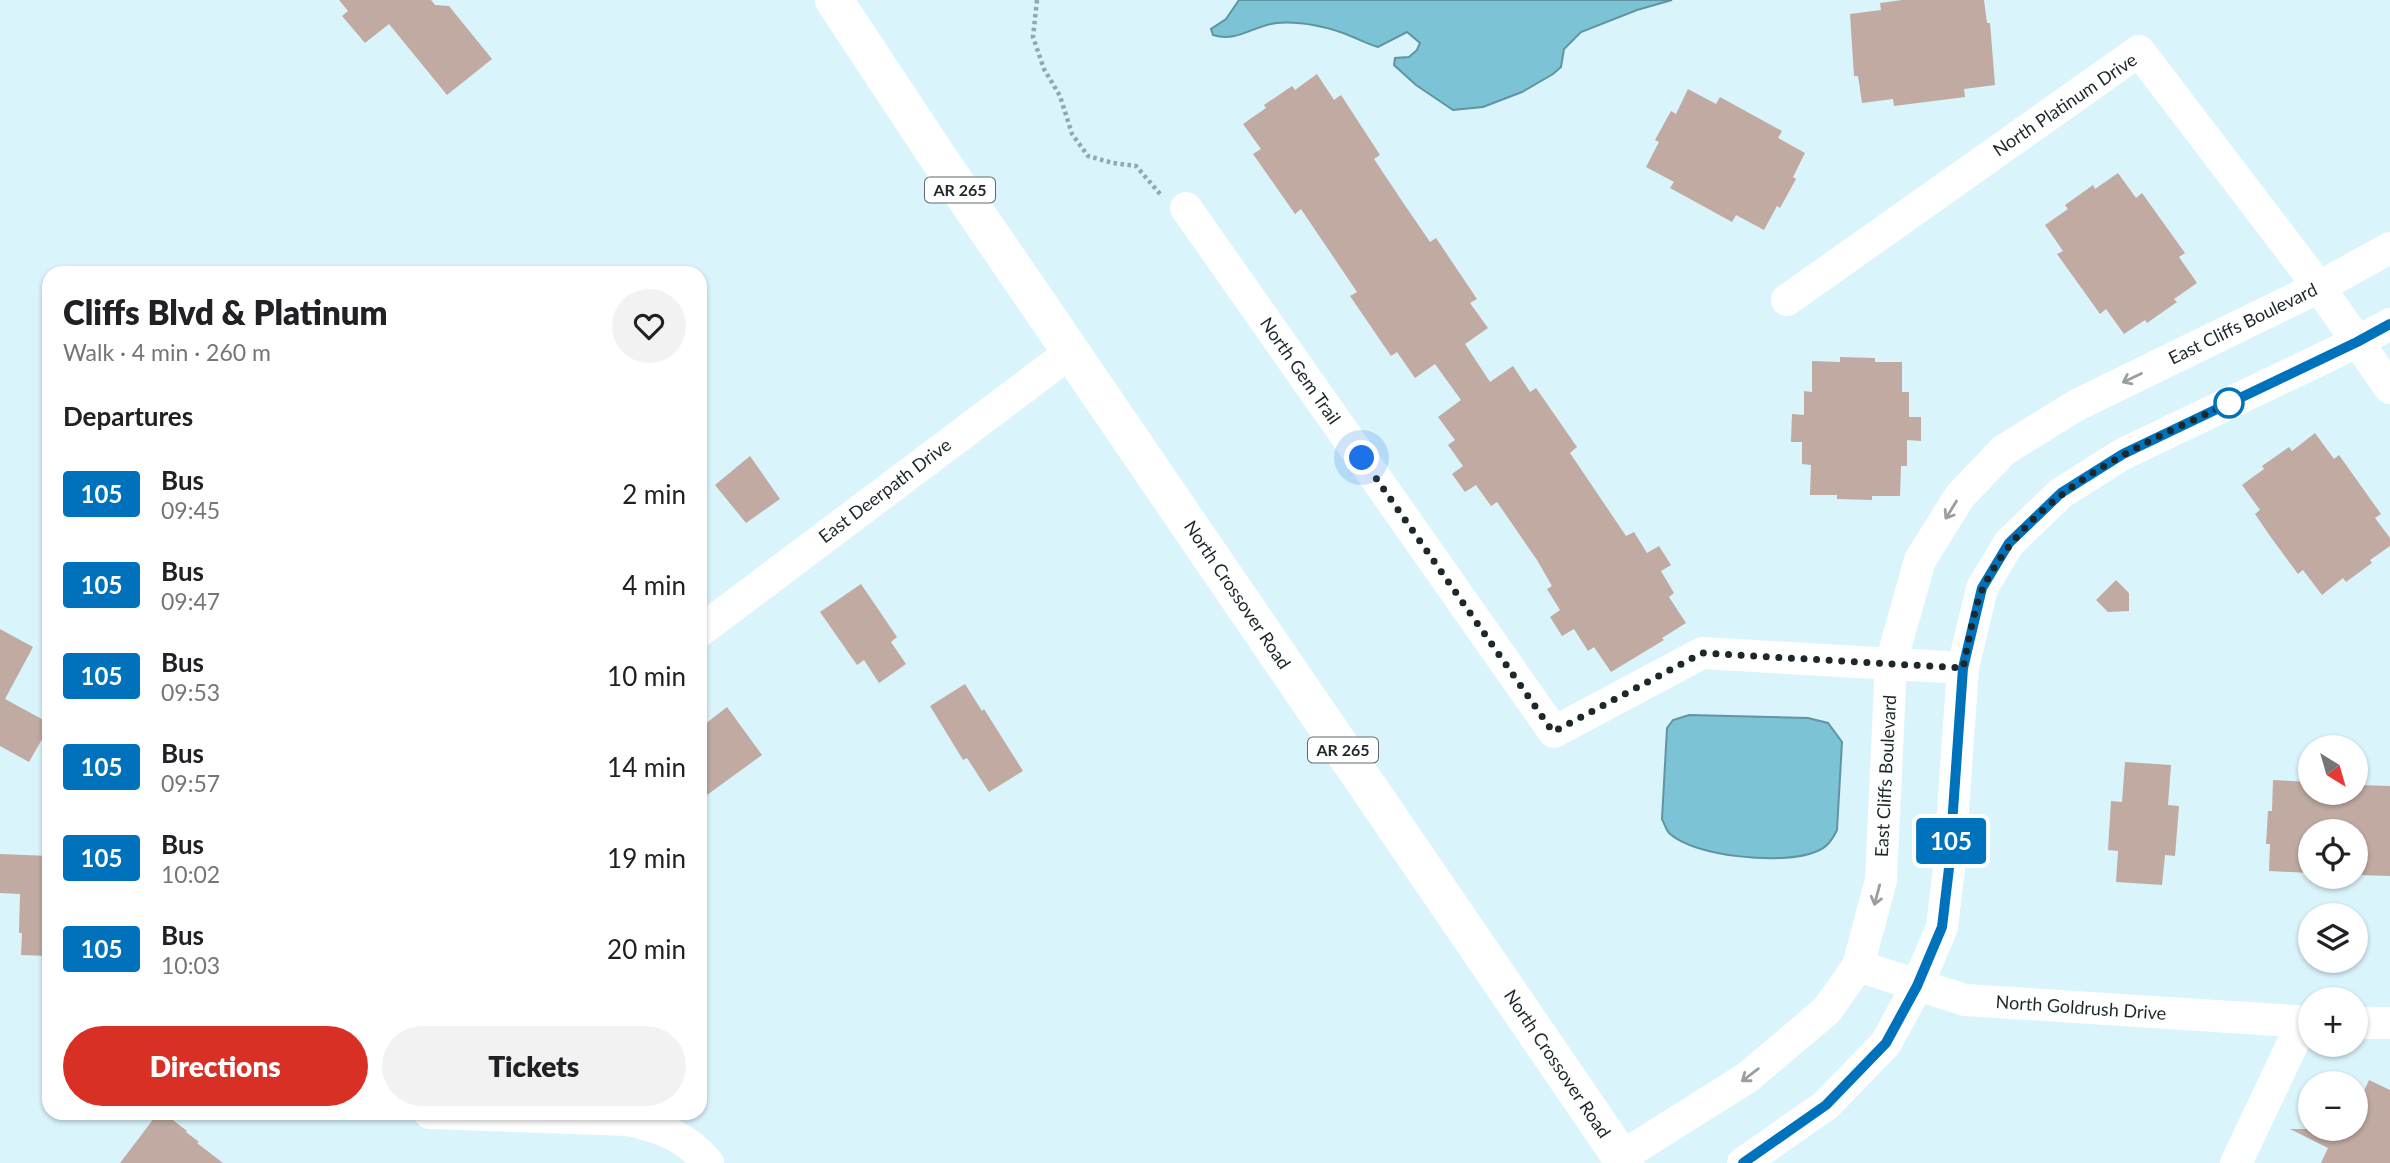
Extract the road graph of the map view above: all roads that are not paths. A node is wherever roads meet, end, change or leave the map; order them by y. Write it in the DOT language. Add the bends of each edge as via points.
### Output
graph roads {
  1 [pos="843,13"];
  2 [pos="1186,208"];
  3 [pos="2390,248"];
  4 [pos="2319,287"];
  5 [pos="1787,300"];
  6 [pos="2390,324"];
  7 [pos="2357,342"];
  8 [pos="1071,352"];
  9 [pos="2390,388"];
  10 [pos="707,626"];
  11 [pos="1891,663"];
  12 [pos="1963,668"];
  13 [pos="1858,966"];
  14 [pos="1917,986"];
  15 [pos="2298,1021"];
  16 [pos="2368,1023"];
  17 [pos="2390,1023"];
  18 [pos="2298,1040"];
  19 [pos="627,1120"];
  20 [pos="1623,1160"];
  21 [pos="708,1163"];
  22 [pos="1742,1163"];
  23 [pos="2236,1163"];
  1 -- 8 [label="main road, North Crossover Road / AR 265"];
  2 -- 11 [label="street, North Gem Trail" via="1553,732 1702,653"];
  3 -- 4 [label="street, East Cliffs Boulevard"];
  4 -- 5 [label="street, North Platinum Drive" via="2139,51"];
  4 -- 7 [label="street, North Platinum Drive"];
  4 -- 11 [label="street, East Cliffs Boulevard, one-way" via="2077,405 2004,450 1960,496 1920,560"];
  6 -- 7 [label="street"];
  7 -- 9 [label="street, North Platinum Drive"];
  7 -- 12 [label="street" via="2123,454 2061,493 2009,543 1982,588"];
  8 -- 10 [label="street, East Deerpath Drive"];
  8 -- 20 [label="main road, North Crossover Road / AR 265"];
  11 -- 12 [label="street, North Gem Trail"];
  11 -- 13 [label="street, East Cliffs Boulevard, one-way" via="1881,880"];
  12 -- 14 [label="street" via="1942,927"];
  13 -- 14 [label="street, North Goldrush Drive"];
  13 -- 20 [label="street, East Cliffs Boulevard, one-way" via="1827,1010 1748,1077"];
  14 -- 15 [label="street, North Goldrush Drive" via="1965,1000"];
  14 -- 22 [label="street" via="1886,1043 1826,1105"];
  16 -- 17 [label="street"];
  18 -- 23 [label="street"];
  19 -- 21 [label="street" via="676,1135"];
}
